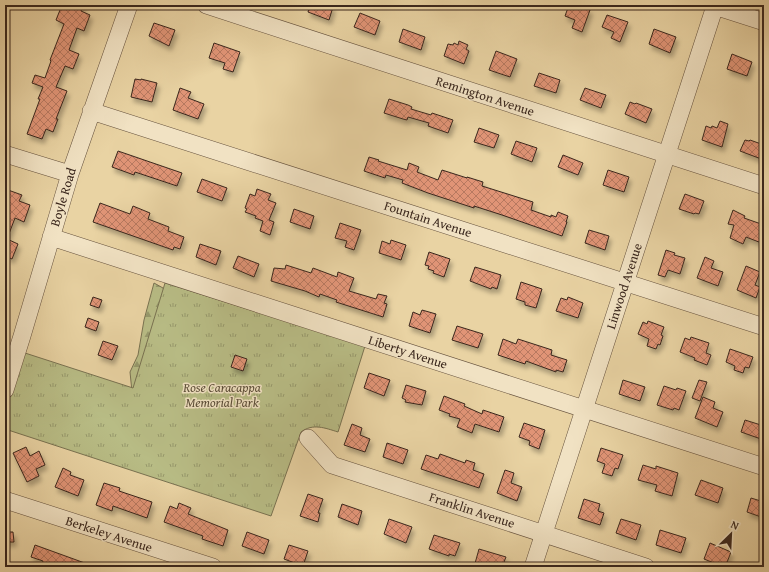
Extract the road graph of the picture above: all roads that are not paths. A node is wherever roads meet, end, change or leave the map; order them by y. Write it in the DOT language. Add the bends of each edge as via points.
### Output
graph roads {
  1 [pos="129,5"];
  2 [pos="206,5"];
  3 [pos="713,6"];
  4 [pos="764,22"];
  5 [pos="91,112"];
  6 [pos="5,154"];
  7 [pos="667,155"];
  8 [pos="70,174"];
  9 [pos="764,186"];
  10 [pos="52,237"];
  11 [pos="625,282"];
  12 [pos="764,327"];
  13 [pos="5,390"];
  14 [pos="584,409"];
  15 [pos="308,438"];
  16 [pos="764,467"];
  17 [pos="5,500"];
  18 [pos="544,534"];
  19 [pos="213,567"];
  20 [pos="533,567"];
  21 [pos="646,567"];
  1 -- 5 [label="street, Boyle Road"];
  2 -- 7 [label="street, Remington Avenue"];
  3 -- 4 [label="street"];
  3 -- 7 [label="street, Linwood Avenue"];
  5 -- 8 [label="street, Boyle Road"];
  5 -- 11 [label="street, Fountain Avenue"];
  6 -- 8 [label="street"];
  7 -- 9 [label="street, Remington Avenue"];
  7 -- 11 [label="street, Linwood Avenue"];
  8 -- 10 [label="street, Boyle Road"];
  10 -- 13 [label="street, Boyle Road"];
  10 -- 14 [label="street, Liberty Avenue"];
  11 -- 12 [label="street, Fountain Avenue"];
  11 -- 14 [label="street, Linwood Avenue"];
  14 -- 16 [label="street, Liberty Avenue"];
  14 -- 18 [label="street, Linwood Avenue"];
  15 -- 18 [label="street, Franklin Avenue" via="332,465"];
  17 -- 19 [label="street, Berkeley Avenue"];
  18 -- 20 [label="street, Linwood Avenue"];
  18 -- 21 [label="street, Franklin Avenue"];
}
